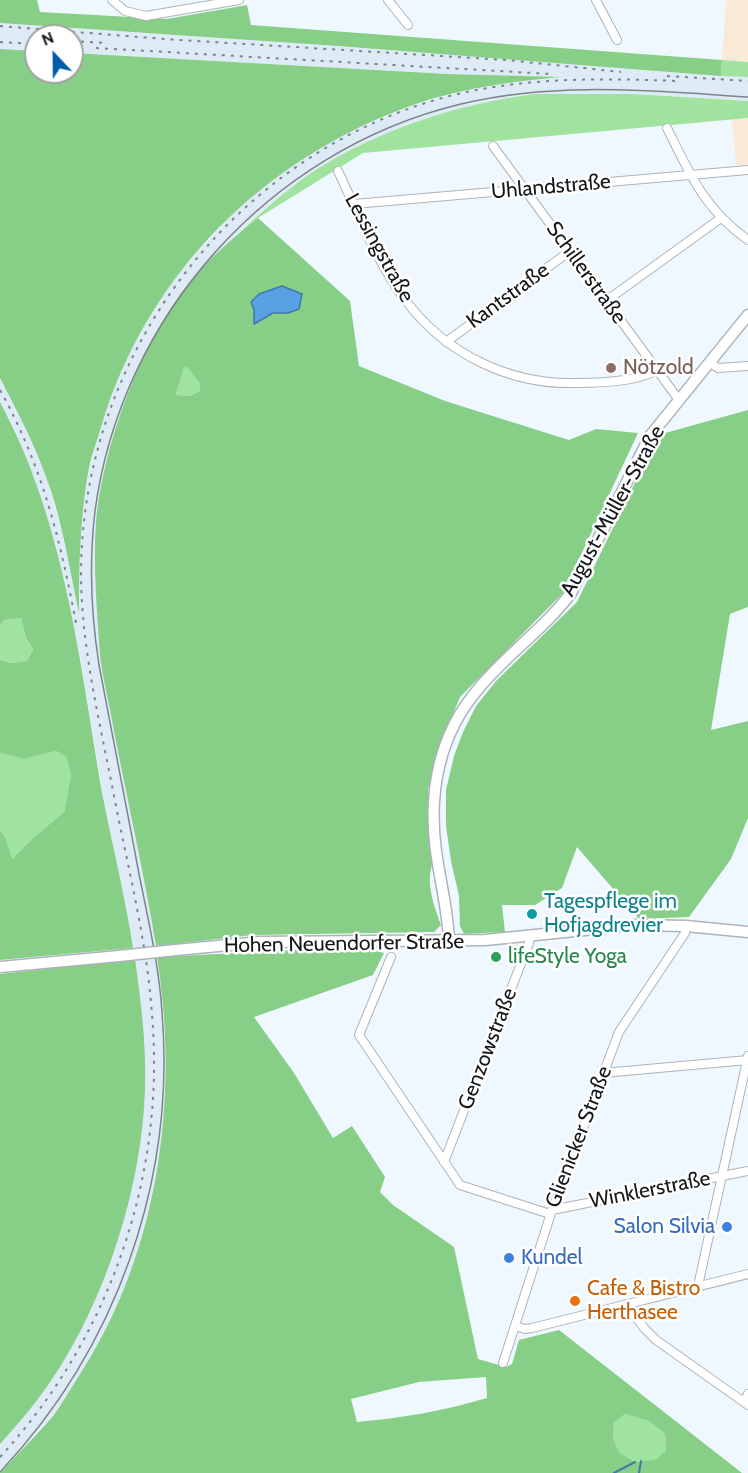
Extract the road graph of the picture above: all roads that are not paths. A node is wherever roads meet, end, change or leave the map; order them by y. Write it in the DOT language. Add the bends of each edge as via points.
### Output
graph roads {
  1 [pos="112,0"];
  2 [pos="239,0"];
  3 [pos="388,0"];
  4 [pos="596,0"];
  5 [pos="408,25"];
  6 [pos="617,39"];
  7 [pos="667,128"];
  8 [pos="493,146"];
  9 [pos="748,170"];
  10 [pos="338,171"];
  11 [pos="691,175"];
  12 [pos="525,189"];
  13 [pos="354,204"];
  14 [pos="721,218"];
  15 [pos="748,240"];
  16 [pos="570,251"];
  17 [pos="606,301"];
  18 [pos="748,315"];
  19 [pos="446,342"];
  20 [pos="710,362"];
  21 [pos="748,366"];
  22 [pos="657,370"];
  23 [pos="679,400"];
  24 [pos="686,926"];
  25 [pos="748,932"];
  26 [pos="530,936"];
  27 [pos="449,941"];
  28 [pos="391,957"];
  29 [pos="0,967"];
  30 [pos="748,1059"];
  31 [pos="603,1073"];
  32 [pos="444,1162"];
  33 [pos="748,1171"];
  34 [pos="722,1176"];
  35 [pos="551,1212"];
  36 [pos="747,1274"];
  37 [pos="748,1285"];
  38 [pos="698,1286"];
  39 [pos="626,1304"];
  40 [pos="515,1326"];
  41 [pos="503,1363"];
  42 [pos="747,1400"];
  1 -- 2 [label="street" via="125,11 146,16"];
  3 -- 5 [label="street"];
  4 -- 6 [label="street"];
  7 -- 11 [label="street"];
  8 -- 12 [label="street, Schillerstraße"];
  9 -- 11 [label="street, Uhlandstraße"];
  10 -- 13 [label="street, Lessingstraße"];
  11 -- 12 [label="street, Uhlandstraße"];
  11 -- 14 [label="street"];
  12 -- 13 [label="street, Uhlandstraße"];
  12 -- 16 [label="street, Schillerstraße"];
  13 -- 19 [label="street, Lessingstraße" via="397,288"];
  14 -- 15 [label="street"];
  14 -- 17 [label="street"];
  16 -- 17 [label="street, Schillerstraße"];
  16 -- 19 [label="street, Kantstraße"];
  17 -- 22 [label="street, Schillerstraße"];
  18 -- 20 [label="main road, August-Müller-Straße"];
  19 -- 22 [label="street, Lessingstraße" via="488,366 541,382 595,382 643,376"];
  20 -- 21 [label="street" via="721,368"];
  20 -- 23 [label="main road, August-Müller-Straße"];
  22 -- 23 [label="street, Schillerstraße"];
  23 -- 27 [label="main road, August-Müller-Straße" via="646,442 571,592 480,687 449,735 437,768 433,806"];
  24 -- 25 [label="main road, Hohen Neuendorfer Straße"];
  24 -- 26 [label="main road, Hohen Neuendorfer Straße" via="635,925"];
  24 -- 31 [label="street, Glienicker Straße" via="621,1027"];
  26 -- 27 [label="main road, Hohen Neuendorfer Straße"];
  26 -- 32 [label="street, Genzowstraße"];
  27 -- 29 [label="main road, Hohen Neuendorfer Straße, bridge" via="260,942"];
  28 -- 32 [label="street" via="359,1035"];
  30 -- 31 [label="street"];
  30 -- 34 [label="street"];
  31 -- 35 [label="street, Glienicker Straße"];
  32 -- 35 [label="street" via="460,1185"];
  33 -- 34 [label="street, Winklerstraße"];
  34 -- 35 [label="street, Winklerstraße"];
  34 -- 38 [label="street"];
  35 -- 40 [label="street, Glienicker Straße"];
  36 -- 37 [label="street"];
  36 -- 38 [label="street"];
  38 -- 39 [label="street"];
  39 -- 40 [label="street" via="532,1328"];
  39 -- 42 [label="street" via="656,1340"];
  40 -- 41 [label="street, Glienicker Straße"];
}
